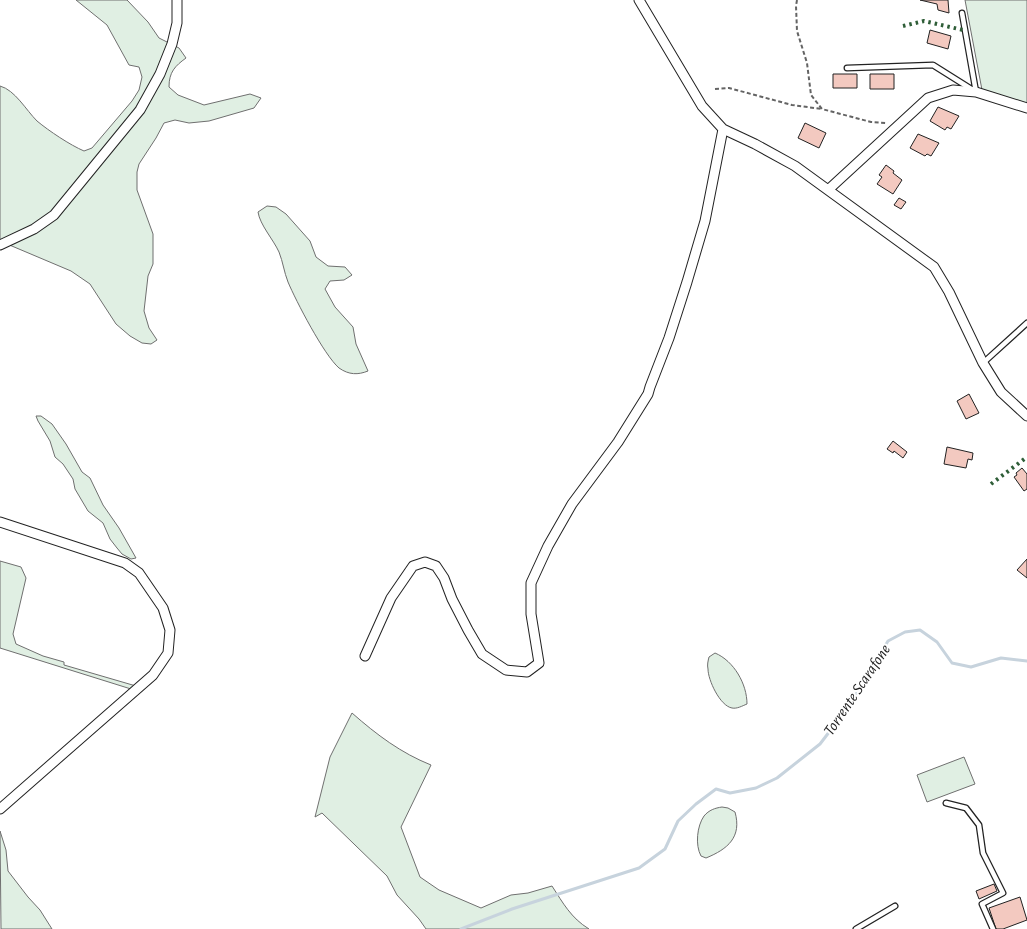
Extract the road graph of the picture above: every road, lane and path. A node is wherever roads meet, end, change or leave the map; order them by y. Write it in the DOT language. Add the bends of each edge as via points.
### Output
graph roads {
  1 [pos="177,0"];
  2 [pos="639,0"];
  3 [pos="797,0"];
  4 [pos="962,13"];
  5 [pos="847,68"];
  6 [pos="714,89"];
  7 [pos="976,92"];
  8 [pos="822,108"];
  9 [pos="1027,108"];
  10 [pos="899,124"];
  11 [pos="723,129"];
  12 [pos="828,190"];
  13 [pos="0,245"];
  14 [pos="1027,323"];
  15 [pos="983,363"];
  16 [pos="1027,416"];
  17 [pos="0,522"];
  18 [pos="365,656"];
  19 [pos="946,803"];
  20 [pos="0,809"];
  21 [pos="895,906"];
  22 [pos="856,929"];
  23 [pos="993,929"];
  1 -- 13 [label="street" via="177,24 172,44 140,110 54,215 34,230"];
  2 -- 11 [label="street" via="702,106"];
  3 -- 8 [label="path" via="797,31 807,63 811,95"];
  4 -- 7 [label="lane"];
  5 -- 7 [label="lane" via="933,65"];
  6 -- 8 [label="path" via="729,88"];
  7 -- 9 [label="street"];
  7 -- 10 [label="street" via="952,90 928,98"];
  8 -- 10 [label="path" via="871,122"];
  10 -- 12 [label="street"];
  11 -- 12 [label="street" via="787,162"];
  11 -- 18 [label="street" via="705,221 648,394 618,442 572,504 531,583 539,663 527,672 506,670 482,654 444,578 436,566 425,562 412,566 391,598"];
  12 -- 15 [label="street" via="934,267"];
  14 -- 15 [label="lane"];
  15 -- 16 [label="street" via="1001,392"];
  17 -- 20 [label="street" via="126,564 139,573 163,608 170,630 168,653 153,675"];
  19 -- 23 [label="lane" via="966,808 979,825 983,853 1003,893 982,904"];
  21 -- 22 [label="lane"];
}
